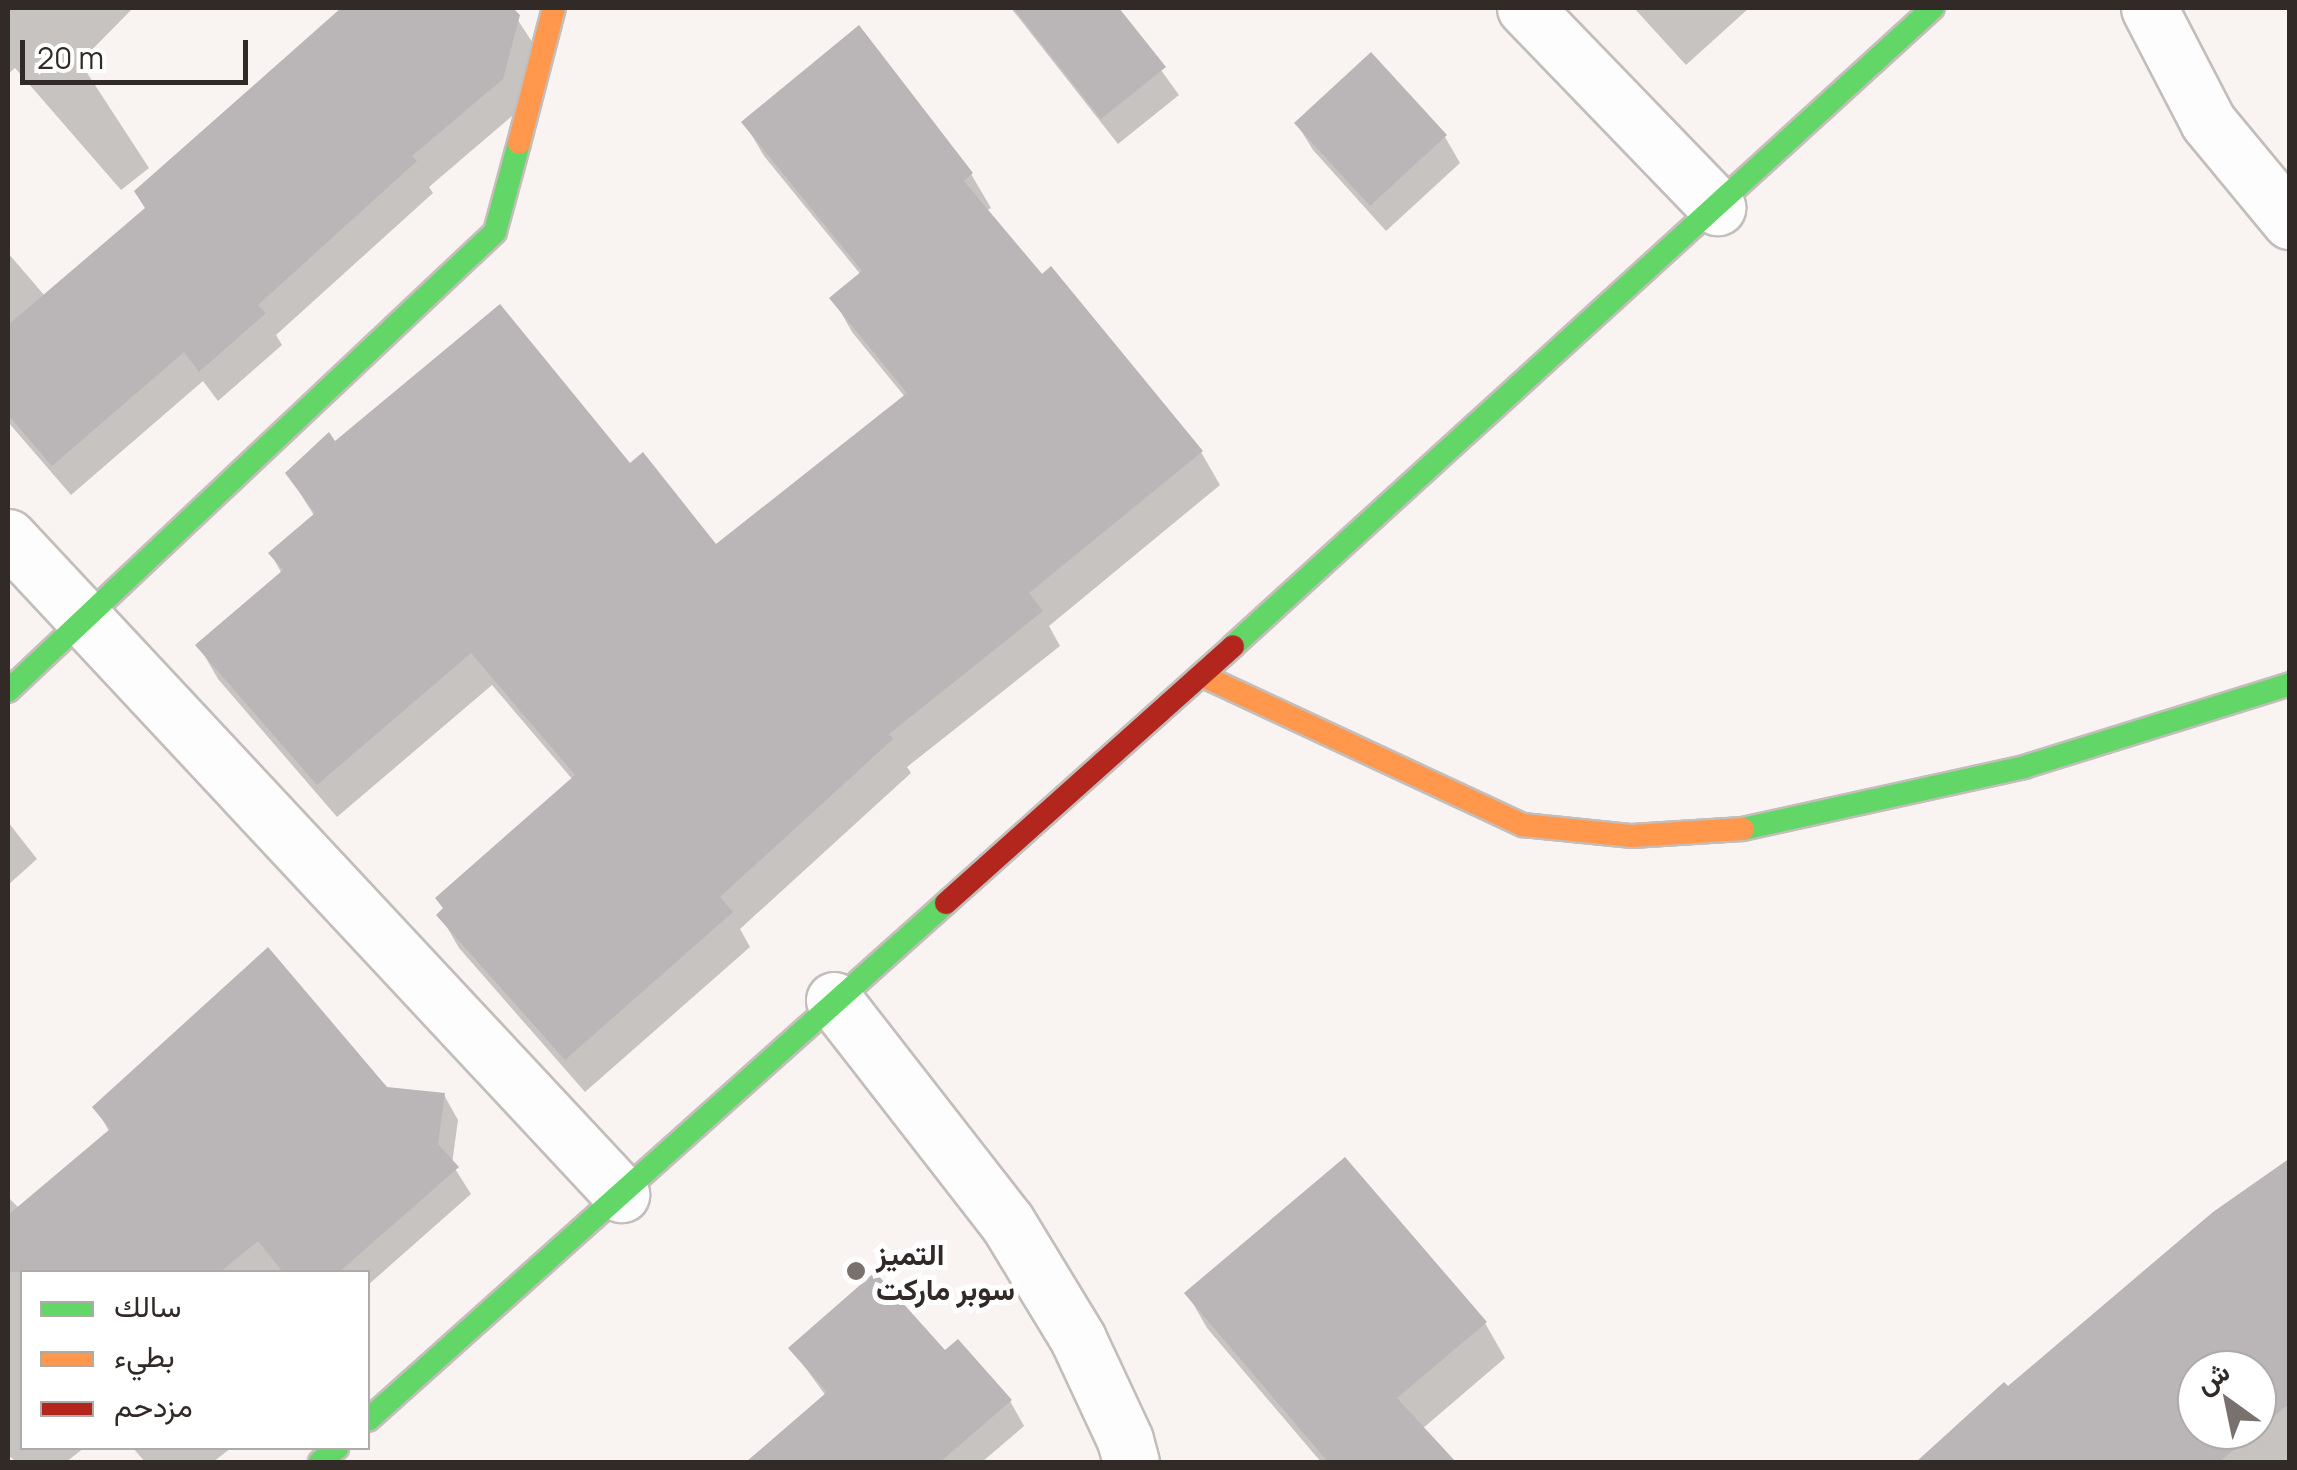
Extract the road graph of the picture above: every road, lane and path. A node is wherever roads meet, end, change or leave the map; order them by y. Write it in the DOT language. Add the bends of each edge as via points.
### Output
graph roads {
  1 [pos="554,8"];
  2 [pos="1525,8"];
  3 [pos="1933,8"];
  4 [pos="2149,8"];
  5 [pos="1717,207"];
  6 [pos="2290,221"];
  7 [pos="8,537"];
  8 [pos="82,621"];
  9 [pos="1201,675"];
  10 [pos="2290,684"];
  11 [pos="8,691"];
  12 [pos="834,1000"];
  13 [pos="621,1194"];
  14 [pos="370,1418"];
  15 [pos="1131,1462"];
  1 -- 8 [label="street" via="495,232"];
  2 -- 5 [label="street"];
  3 -- 5 [label="street"];
  4 -- 6 [label="street" via="2208,122"];
  5 -- 9 [label="street"];
  7 -- 8 [label="street"];
  8 -- 11 [label="street"];
  8 -- 13 [label="street"];
  9 -- 10 [label="street" via="1523,825 1632,836 1737,830 2024,767"];
  9 -- 12 [label="street"];
  12 -- 13 [label="street"];
  12 -- 15 [label="street" via="1007,1222 1078,1339"];
  13 -- 14 [label="street"];
}
